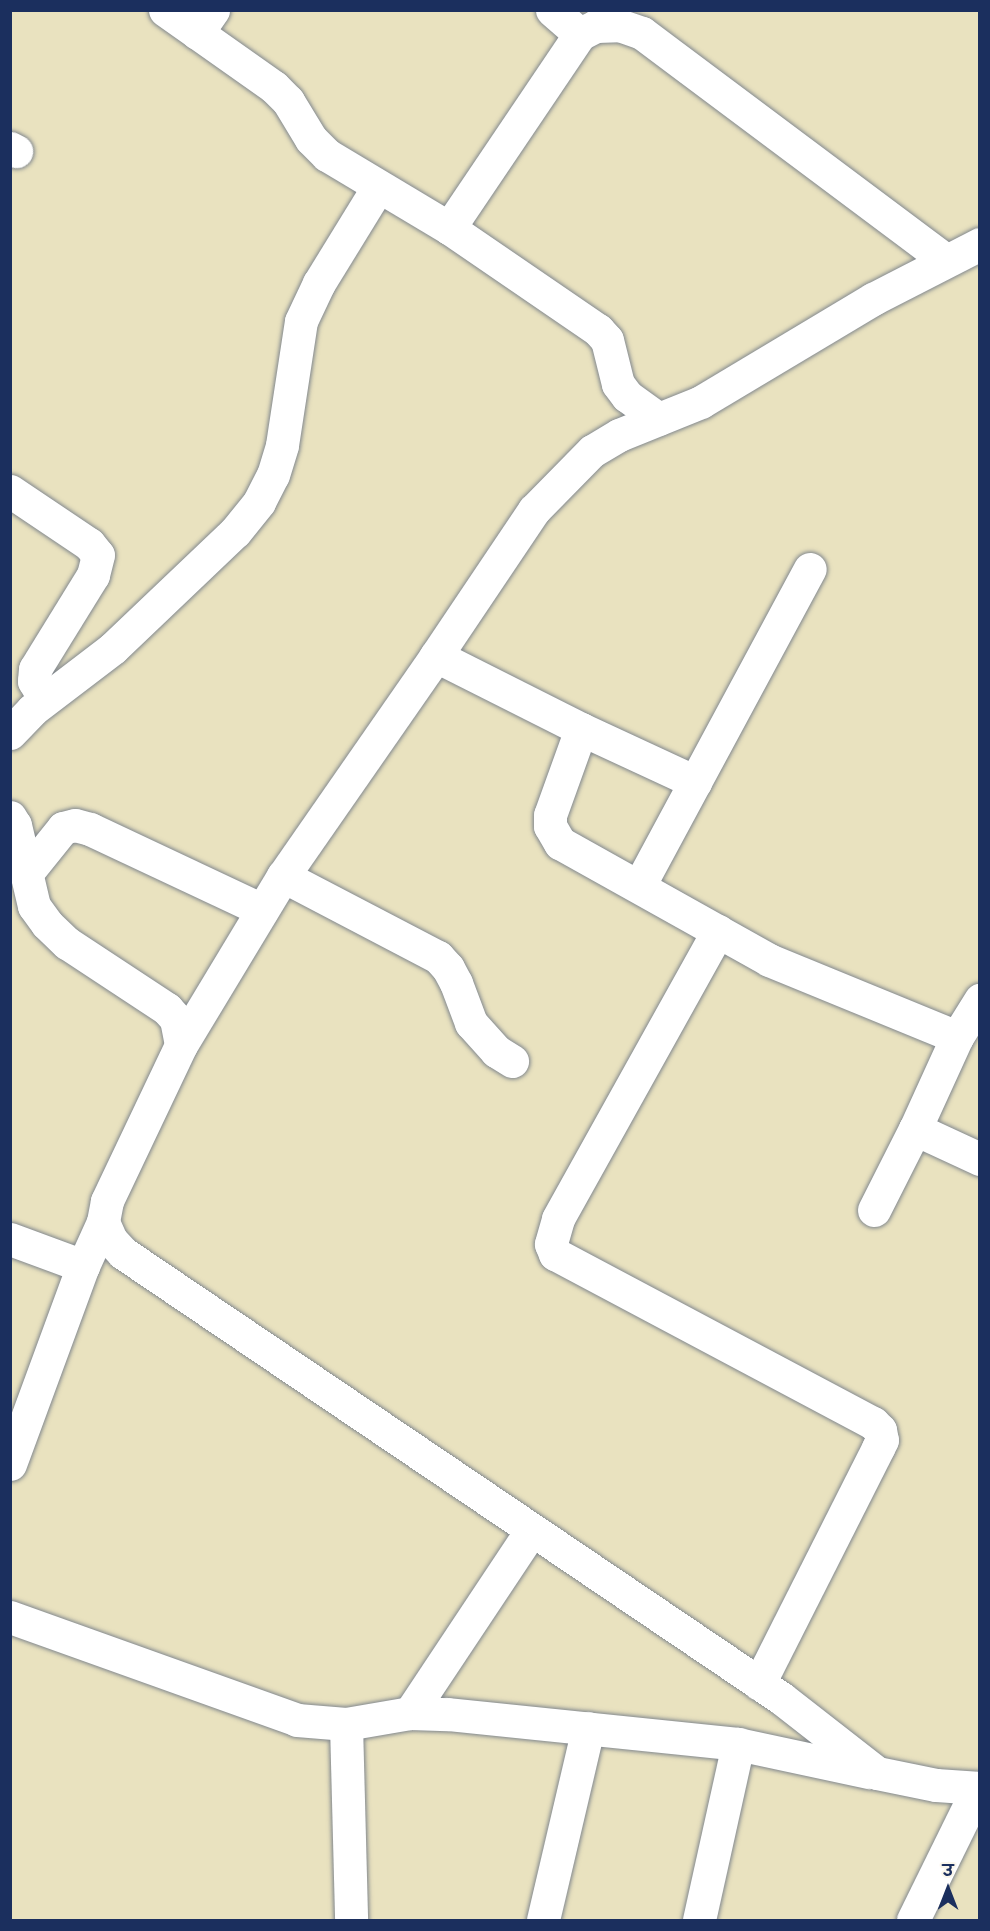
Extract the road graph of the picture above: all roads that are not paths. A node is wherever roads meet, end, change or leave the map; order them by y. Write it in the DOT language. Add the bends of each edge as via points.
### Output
graph roads {
  1 [pos="165,10"];
  2 [pos="552,10"];
  3 [pos="205,22"];
  4 [pos="580,34"];
  5 [pos="378,187"];
  6 [pos="449,228"];
  7 [pos="980,244"];
  8 [pos="945,260"];
  9 [pos="659,419"];
  10 [pos="10,491"];
  11 [pos="810,569"];
  12 [pos="436,656"];
  13 [pos="45,699"];
  14 [pos="581,729"];
  15 [pos="10,733"];
  16 [pos="695,782"];
  17 [pos="10,817"];
  18 [pos="283,876"];
  19 [pos="639,886"];
  20 [pos="24,891"];
  21 [pos="262,910"];
  22 [pos="718,931"];
  23 [pos="980,999"];
  24 [pos="957,1037"];
  25 [pos="181,1045"];
  26 [pos="512,1061"];
  27 [pos="915,1128"];
  28 [pos="980,1159"];
  29 [pos="874,1209"];
  30 [pos="103,1222"];
  31 [pos="10,1239"];
  32 [pos="83,1266"];
  33 [pos="10,1464"];
  34 [pos="531,1531"];
  35 [pos="10,1617"];
  36 [pos="759,1684"];
  37 [pos="410,1713"];
  38 [pos="346,1724"];
  39 [pos="588,1728"];
  40 [pos="738,1744"];
  41 [pos="877,1773"];
  42 [pos="979,1788"];
  43 [pos="351,1920"];
  44 [pos="543,1920"];
  45 [pos="699,1920"];
  46 [pos="914,1920"];
  1 -- 3 [label="street"];
  2 -- 4 [label="street"];
  3 -- 5 [label="street" via="288,101 311,139 327,155"];
  4 -- 6 [label="street"];
  4 -- 8 [label="street" via="596,26 619,25 642,33"];
  5 -- 6 [label="street"];
  5 -- 13 [label="street" via="319,283 301,321 282,445 259,502 235,532 113,648"];
  6 -- 9 [label="street" via="598,330 607,340 618,384 627,396"];
  7 -- 8 [label="street"];
  8 -- 9 [label="street" via="701,402"];
  9 -- 12 [label="street" via="592,451 567,473 534,510"];
  10 -- 13 [label="street" via="89,544 98,555 93,575 35,669 34,681"];
  11 -- 16 [label="street"];
  12 -- 14 [label="street"];
  12 -- 18 [label="street"];
  13 -- 15 [label="street"];
  14 -- 16 [label="street"];
  14 -- 19 [label="street" via="550,815 553,834 560,843"];
  16 -- 19 [label="street"];
  17 -- 20 [label="street" via="15,825"];
  18 -- 21 [label="street"];
  18 -- 26 [label="street" via="438,957 456,983 471,1023 496,1051"];
  19 -- 22 [label="street"];
  20 -- 21 [label="street" via="63,828 75,825"];
  20 -- 25 [label="street" via="47,924 68,943 167,1009 176,1019"];
  21 -- 25 [label="street"];
  22 -- 24 [label="street" via="769,960"];
  22 -- 36 [label="street" via="558,1219 551,1244 555,1254 880,1430 882,1440"];
  23 -- 24 [label="street"];
  24 -- 27 [label="street"];
  25 -- 30 [label="street" via="107,1201"];
  27 -- 28 [label="street"];
  27 -- 29 [label="street"];
  30 -- 32 [label="street"];
  30 -- 34 [label="street" via="111,1240 123,1253"];
  31 -- 32 [label="street"];
  32 -- 33 [label="street"];
  34 -- 36 [label="street"];
  34 -- 37 [label="street"];
  35 -- 38 [label="street" via="297,1720"];
  36 -- 41 [label="street"];
  37 -- 38 [label="street"];
  37 -- 39 [label="street"];
  38 -- 43 [label="street"];
  39 -- 40 [label="street"];
  39 -- 44 [label="street"];
  40 -- 41 [label="street"];
  40 -- 45 [label="street"];
  41 -- 42 [label="street" via="936,1785"];
  42 -- 46 [label="street"];
}
